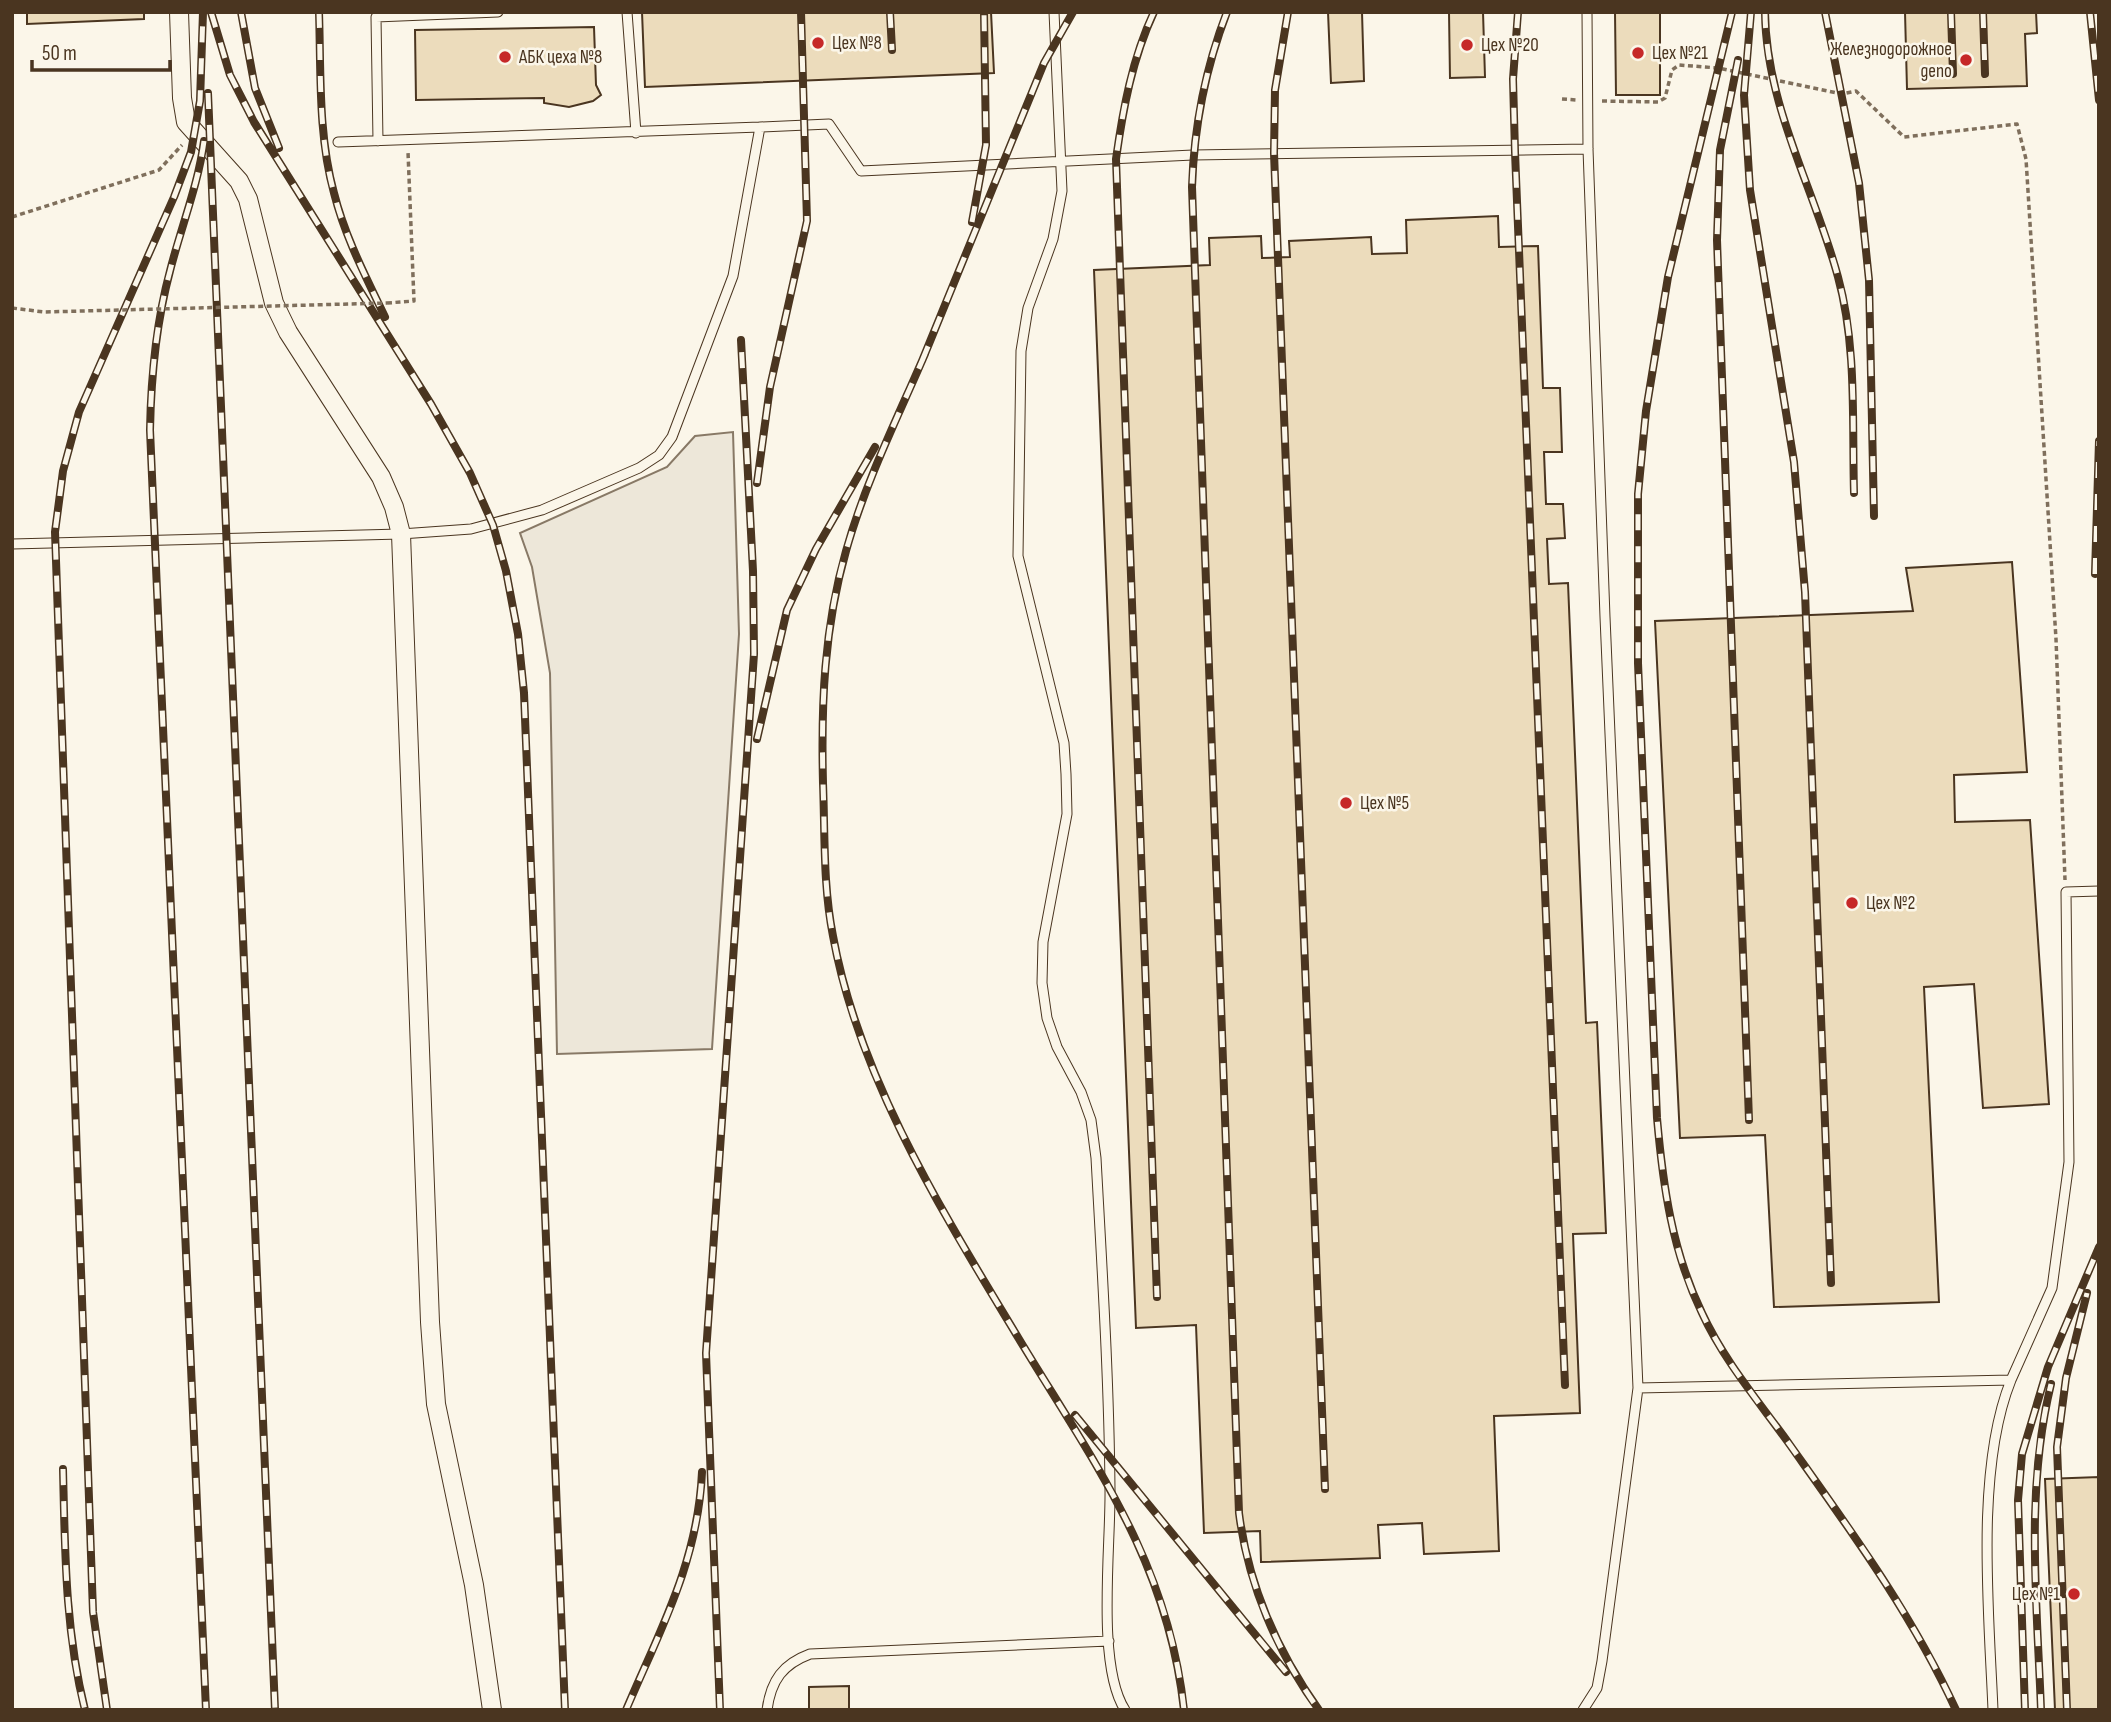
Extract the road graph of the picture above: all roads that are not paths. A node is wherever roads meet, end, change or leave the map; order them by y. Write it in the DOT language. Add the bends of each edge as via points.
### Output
graph roads {
  1 [pos="179,12"];
  2 [pos="498,12"];
  3 [pos="627,12"];
  4 [pos="1054,12"];
  5 [pos="1587,12"];
  6 [pos="761,127"];
  7 [pos="636,133"];
  8 [pos="378,141"];
  9 [pos="338,142"];
  10 [pos="1588,149"];
  11 [pos="1061,163"];
  12 [pos="401,534"];
  13 [pos="12,544"];
  14 [pos="2099,891"];
  15 [pos="2011,1380"];
  16 [pos="1638,1388"];
  17 [pos="1109,1641"];
  18 [pos="492,1710"];
  19 [pos="767,1710"];
  20 [pos="1125,1710"];
  21 [pos="1583,1710"];
  22 [pos="1993,1710"];
  1 -- 12 [label="street" via="186,122 239,181 248,199 274,303 381,477"];
  2 -- 8 [label="lane" via="376,18"];
  3 -- 7 [label="lane"];
  4 -- 11 [label="lane"];
  5 -- 10 [label="lane"];
  6 -- 7 [label="lane"];
  6 -- 11 [label="lane" via="829,124 861,171"];
  6 -- 12 [label="lane" via="733,276 681,417 659,455 639,468 520,518 447,532"];
  7 -- 8 [label="lane"];
  8 -- 9 [label="lane"];
  10 -- 11 [label="lane" via="1193,155"];
  10 -- 16 [label="lane"];
  11 -- 17 [label="lane" via="1062,191 1053,239 1028,308 1021,351 1018,556 1064,753 1067,814 1043,942 1042,983 1057,1047 1091,1120 1096,1158 1110,1489"];
  12 -- 13 [label="lane"];
  12 -- 18 [label="street" via="435,1393 474,1585"];
  14 -- 15 [label="lane" via="2066,892 2069,1162 2052,1288"];
  15 -- 16 [label="lane"];
  15 -- 22 [label="lane" via="1996,1423 1989,1500"];
  16 -- 21 [label="lane" via="1602,1661 1597,1688"];
  17 -- 19 [label="lane" via="810,1654 780,1672"];
  17 -- 20 [label="lane" via="1112,1685"];
}
